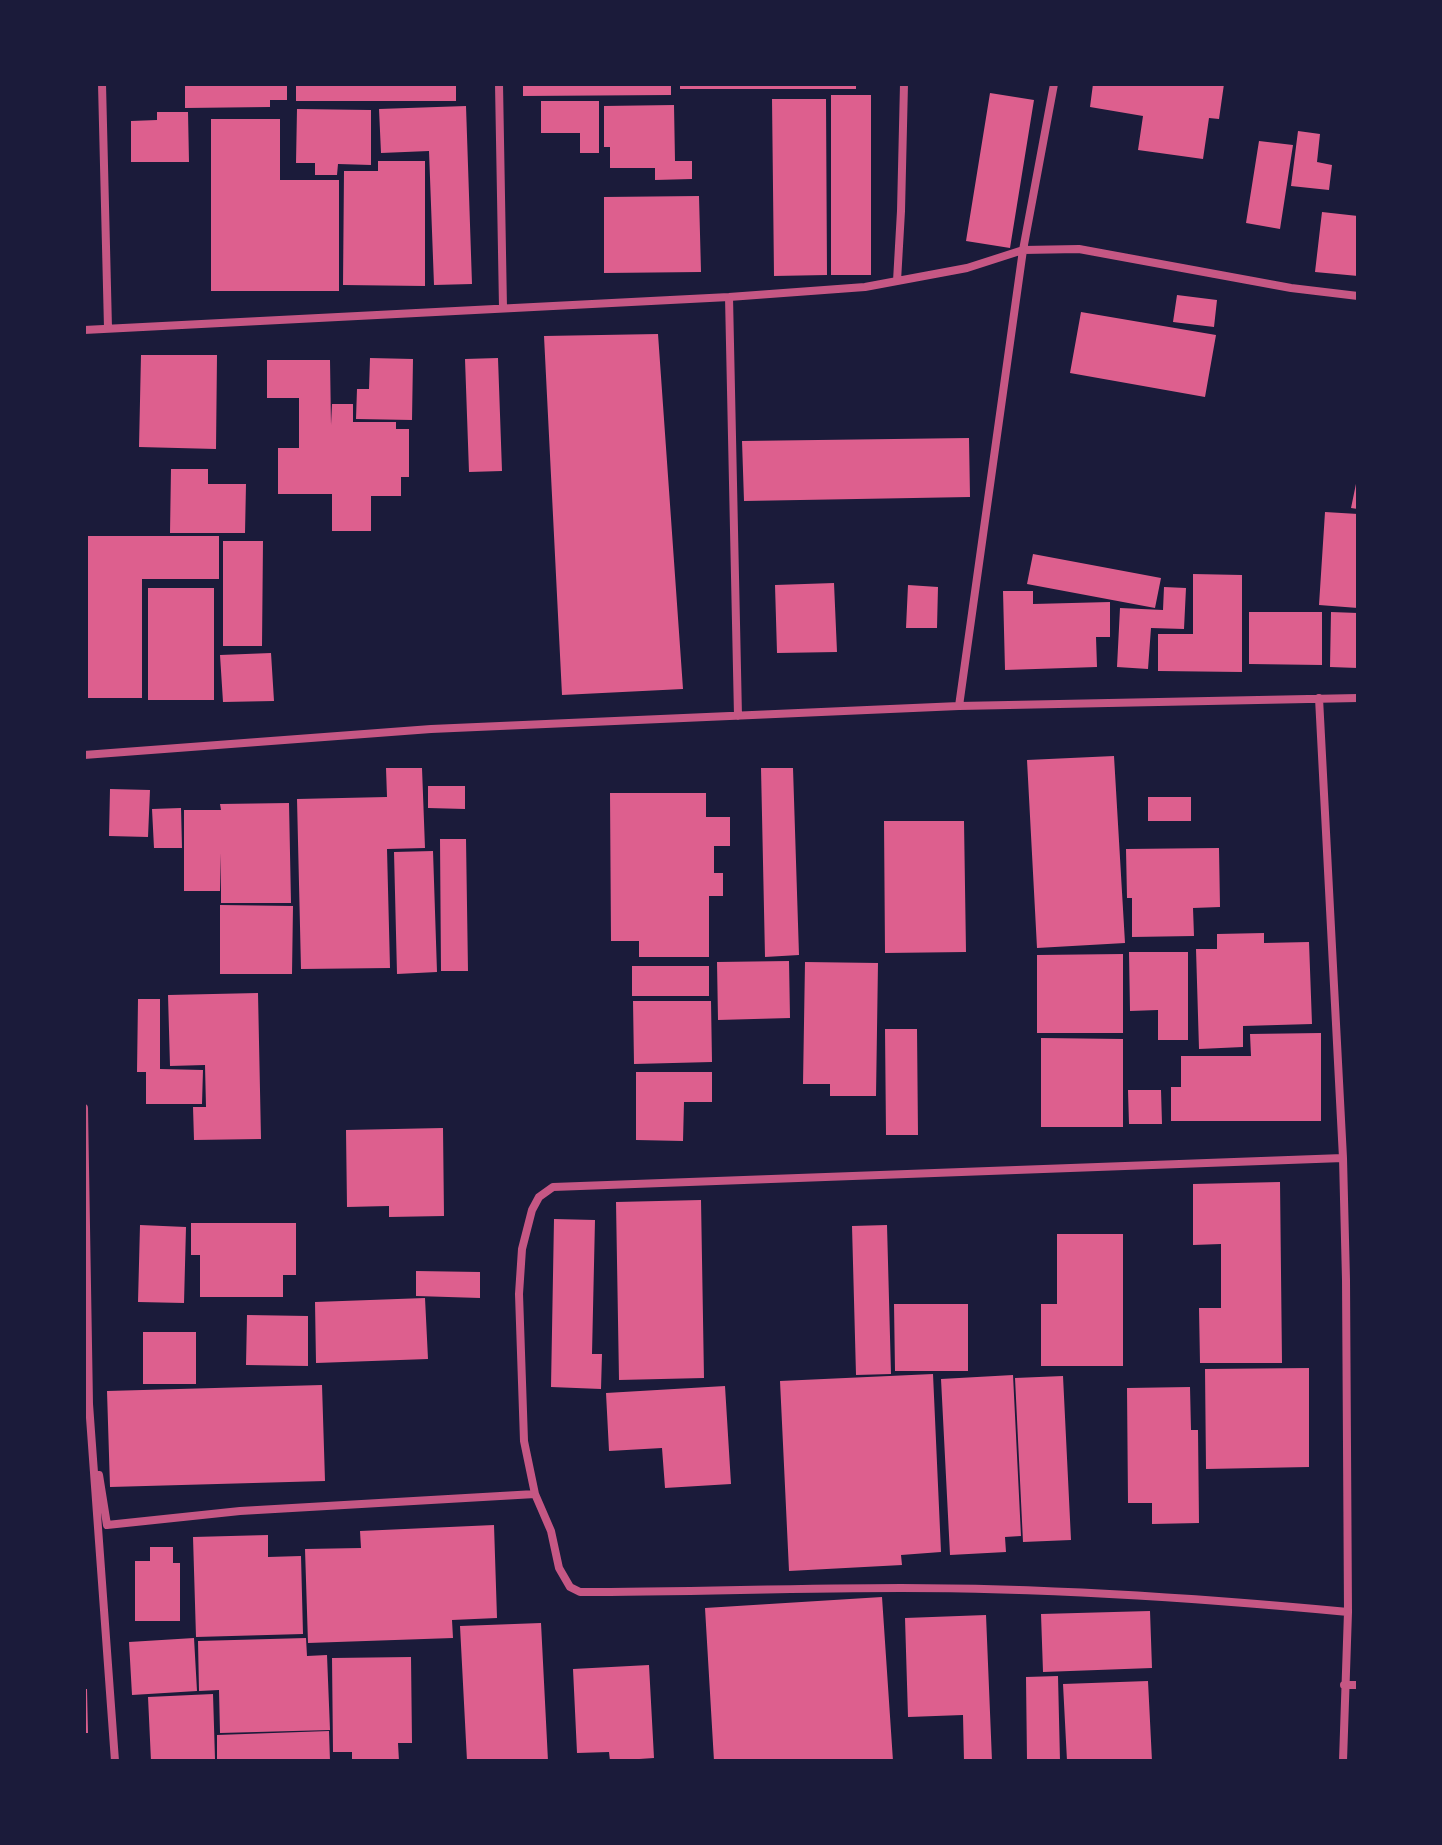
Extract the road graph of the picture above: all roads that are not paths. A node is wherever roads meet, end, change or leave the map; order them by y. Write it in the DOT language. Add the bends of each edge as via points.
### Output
graph roads {
  1 [pos="102,84"];
  2 [pos="499,84"];
  3 [pos="904,84"];
  4 [pos="1054,84"];
  5 [pos="1023,250"];
  6 [pos="897,281"];
  7 [pos="1358,296"];
  8 [pos="729,297"];
  9 [pos="503,308"];
  10 [pos="108,328"];
  11 [pos="84,330"];
  12 [pos="1319,698"];
  13 [pos="1358,698"];
  14 [pos="959,706"];
  15 [pos="738,716"];
  16 [pos="84,755"];
  17 [pos="84,1108"];
  18 [pos="1343,1158"];
  19 [pos="87,1404"];
  20 [pos="535,1494"];
  21 [pos="1348,1612"];
  22 [pos="1344,1685"];
  23 [pos="1358,1685"];
  24 [pos="115,1761"];
  25 [pos="1343,1761"];
  1 -- 10 [label="street"];
  2 -- 9 [label="street"];
  3 -- 6 [label="street"];
  4 -- 5 [label="street"];
  5 -- 6 [label="street" via="967,268"];
  5 -- 7 [label="street" via="1079,249"];
  5 -- 14 [label="street"];
  6 -- 8 [label="street"];
  8 -- 9 [label="street"];
  8 -- 15 [label="street"];
  9 -- 10 [label="street"];
  10 -- 11 [label="street"];
  12 -- 13 [label="street"];
  12 -- 14 [label="street"];
  12 -- 18 [label="street"];
  14 -- 15 [label="street"];
  15 -- 16 [label="street" via="431,729"];
  17 -- 19 [label="street"];
  18 -- 20 [label="street" via="553,1187 532,1210 519,1294 524,1441"];
  18 -- 21 [label="street"];
  19 -- 20 [label="street" via="107,1525 251,1510"];
  19 -- 24 [label="street"];
  20 -- 21 [label="street" via="559,1568 570,1587 580,1592 1008,1589"];
  21 -- 22 [label="street"];
  22 -- 23 [label="street"];
  22 -- 25 [label="street"];
}
